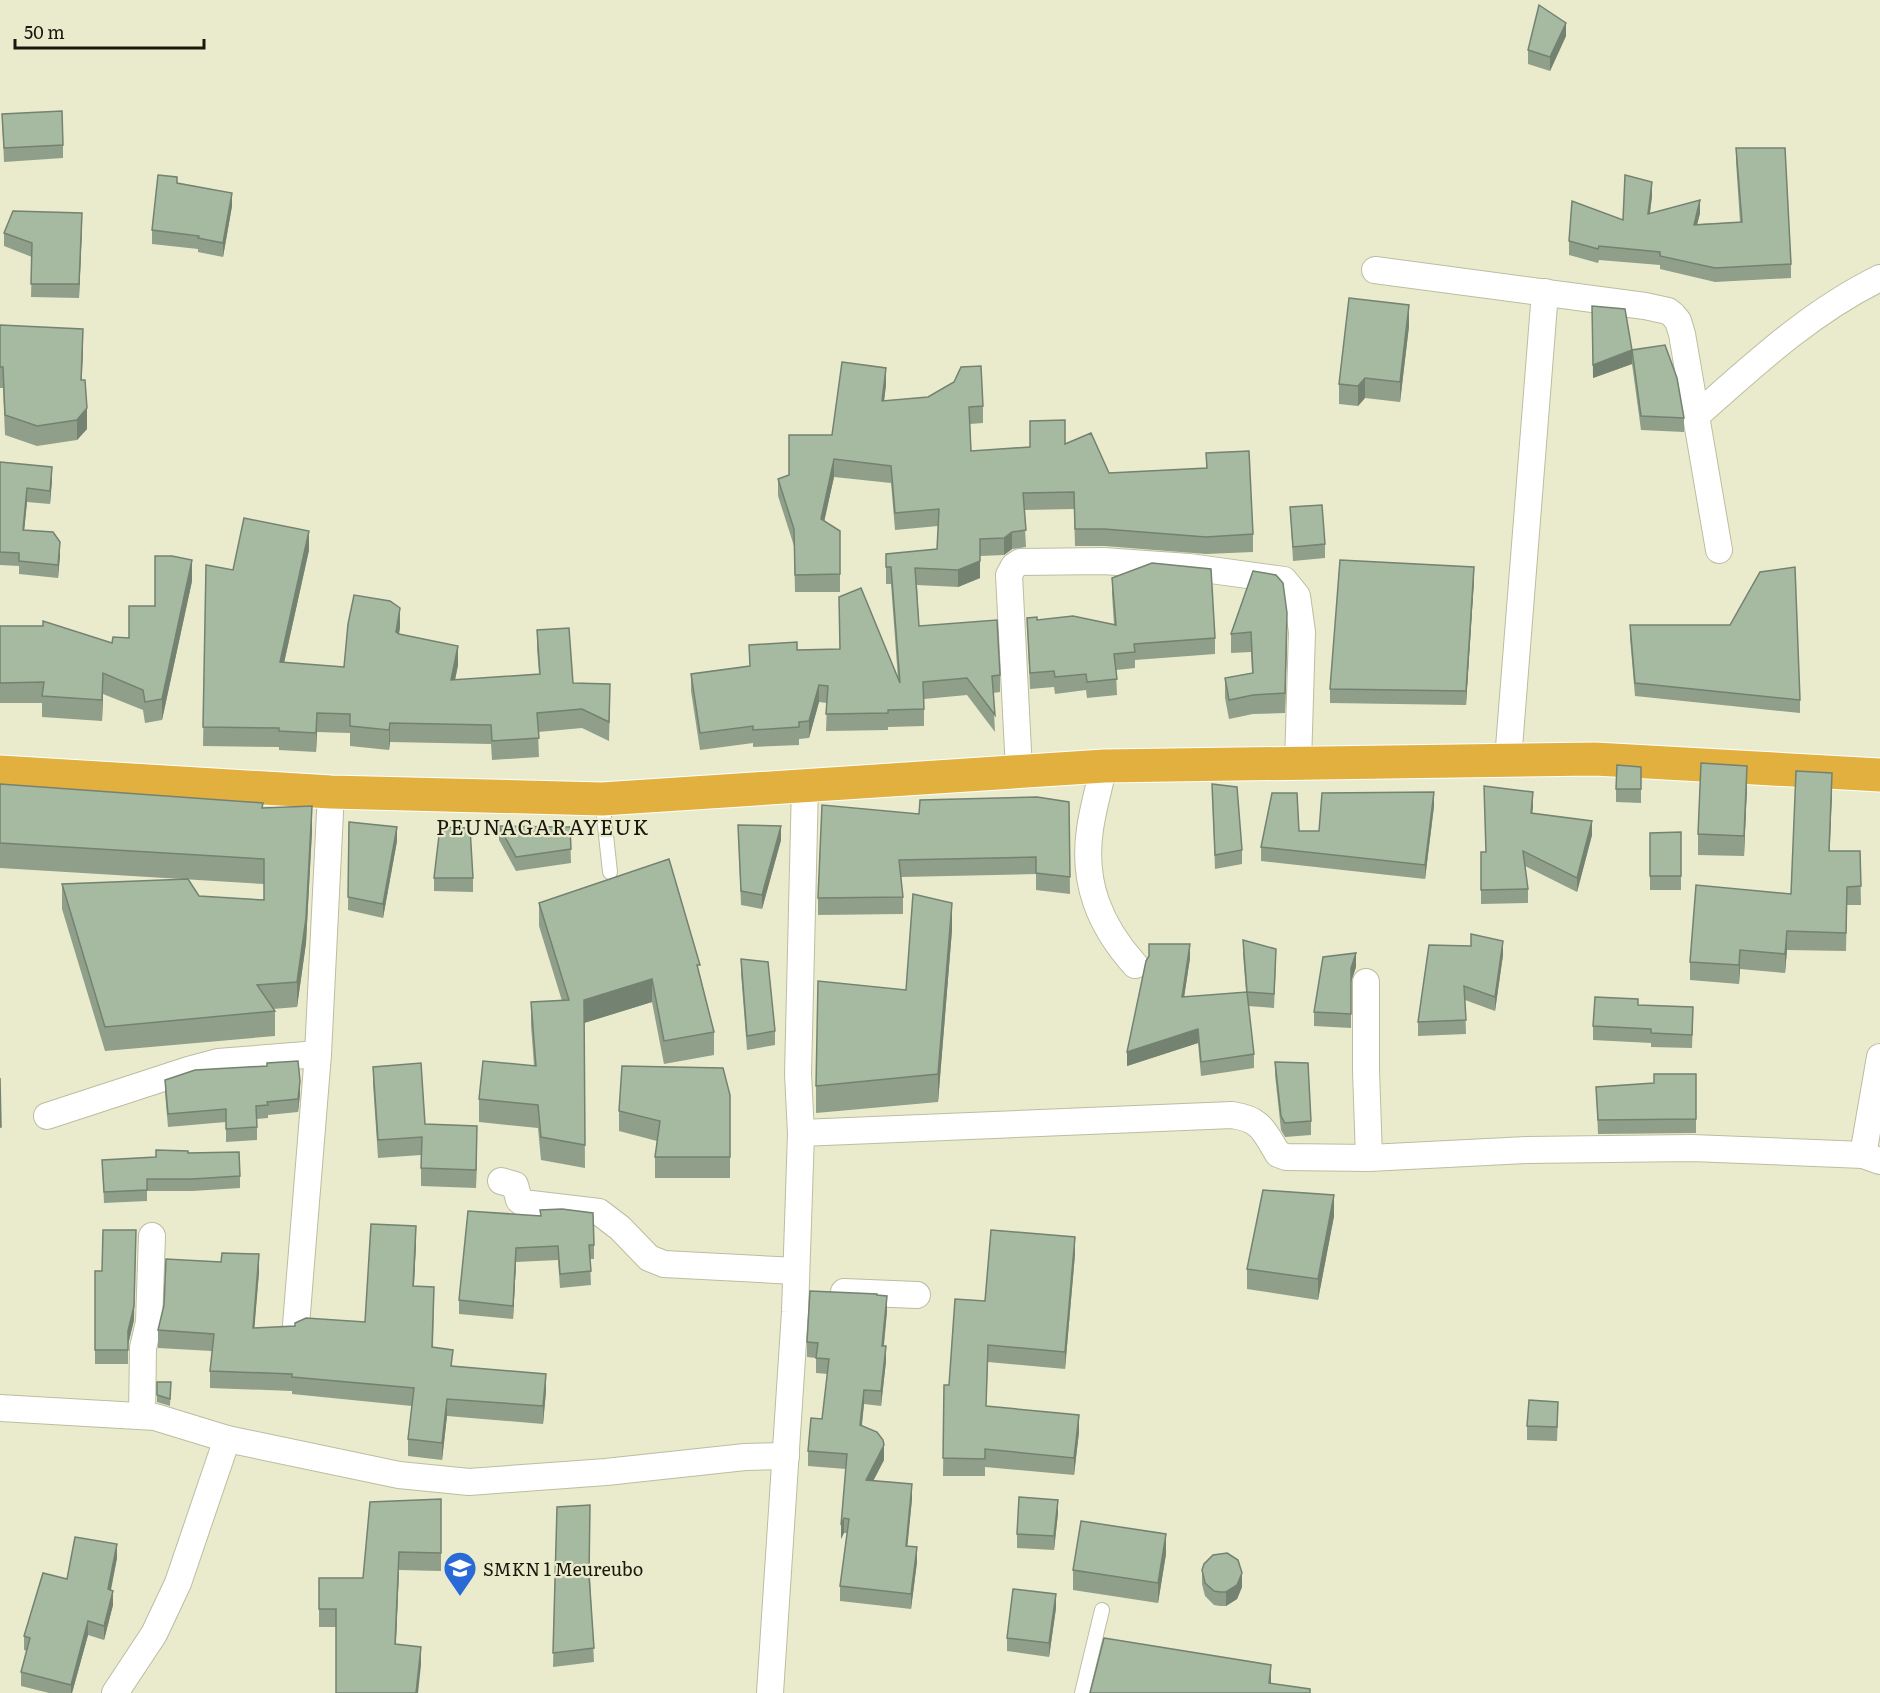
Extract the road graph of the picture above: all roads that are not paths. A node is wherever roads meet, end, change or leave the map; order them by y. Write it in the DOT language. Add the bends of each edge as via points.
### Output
graph roads {
  1 [pos="1375,270"];
  2 [pos="1880,278"];
  3 [pos="1545,292"];
  4 [pos="1696,416"];
  5 [pos="1719,550"];
  6 [pos="1508,760"];
  7 [pos="1298,763"];
  8 [pos="1104,766"];
  9 [pos="1019,770"];
  10 [pos="0,772"];
  11 [pos="1880,775"];
  12 [pos="805,785"];
  13 [pos="331,792"];
  14 [pos="602,799"];
  15 [pos="610,872"];
  16 [pos="1135,965"];
  17 [pos="1366,982"];
  18 [pos="318,1054"];
  19 [pos="1880,1057"];
  20 [pos="47,1116"];
  21 [pos="801,1133"];
  22 [pos="1369,1158"];
  23 [pos="1871,1158"];
  24 [pos="501,1181"];
  25 [pos="152,1236"];
  26 [pos="785,1275"];
  27 [pos="917,1295"];
  28 [pos="296,1325"];
  29 [pos="0,1408"];
  30 [pos="142,1416"];
  31 [pos="227,1439"];
  32 [pos="781,1456"];
  33 [pos="1102,1610"];
  34 [pos="115,1693"];
  35 [pos="770,1693"];
  36 [pos="1082,1693"];
  1 -- 3 [label="street"];
  2 -- 4 [label="street" via="1824,309"];
  3 -- 4 [label="street" via="1645,306 1673,315 1686,352"];
  3 -- 6 [label="street"];
  4 -- 5 [label="street"];
  6 -- 7 [label="highway"];
  6 -- 11 [label="highway" via="1594,759"];
  7 -- 8 [label="highway"];
  7 -- 9 [label="street" via="1302,632 1297,596 1284,580 1189,567 1020,561 1009,575"];
  8 -- 9 [label="highway"];
  8 -- 16 [label="street" via="1089,830 1091,885 1108,931"];
  9 -- 12 [label="highway"];
  10 -- 13 [label="highway"];
  12 -- 14 [label="highway"];
  12 -- 21 [label="street" via="798,1074"];
  13 -- 14 [label="highway"];
  13 -- 18 [label="street"];
  14 -- 15 [label="lane"];
  17 -- 22 [label="street"];
  18 -- 20 [label="street" via="218,1062"];
  18 -- 28 [label="street"];
  19 -- 23 [label="street"];
  21 -- 22 [label="street" via="1232,1115 1258,1124 1281,1156"];
  21 -- 26 [label="street"];
  22 -- 23 [label="street" via="1527,1150 1692,1148"];
  24 -- 26 [label="street" via="515,1185 523,1203 599,1212 656,1262"];
  25 -- 30 [label="street"];
  26 -- 27 [label="street"];
  26 -- 32 [label="street"];
  29 -- 30 [label="street"];
  30 -- 31 [label="street"];
  31 -- 32 [label="street" via="399,1475 470,1482"];
  31 -- 34 [label="street" via="178,1583 154,1634"];
  32 -- 35 [label="street"];
  33 -- 36 [label="lane"];
}
